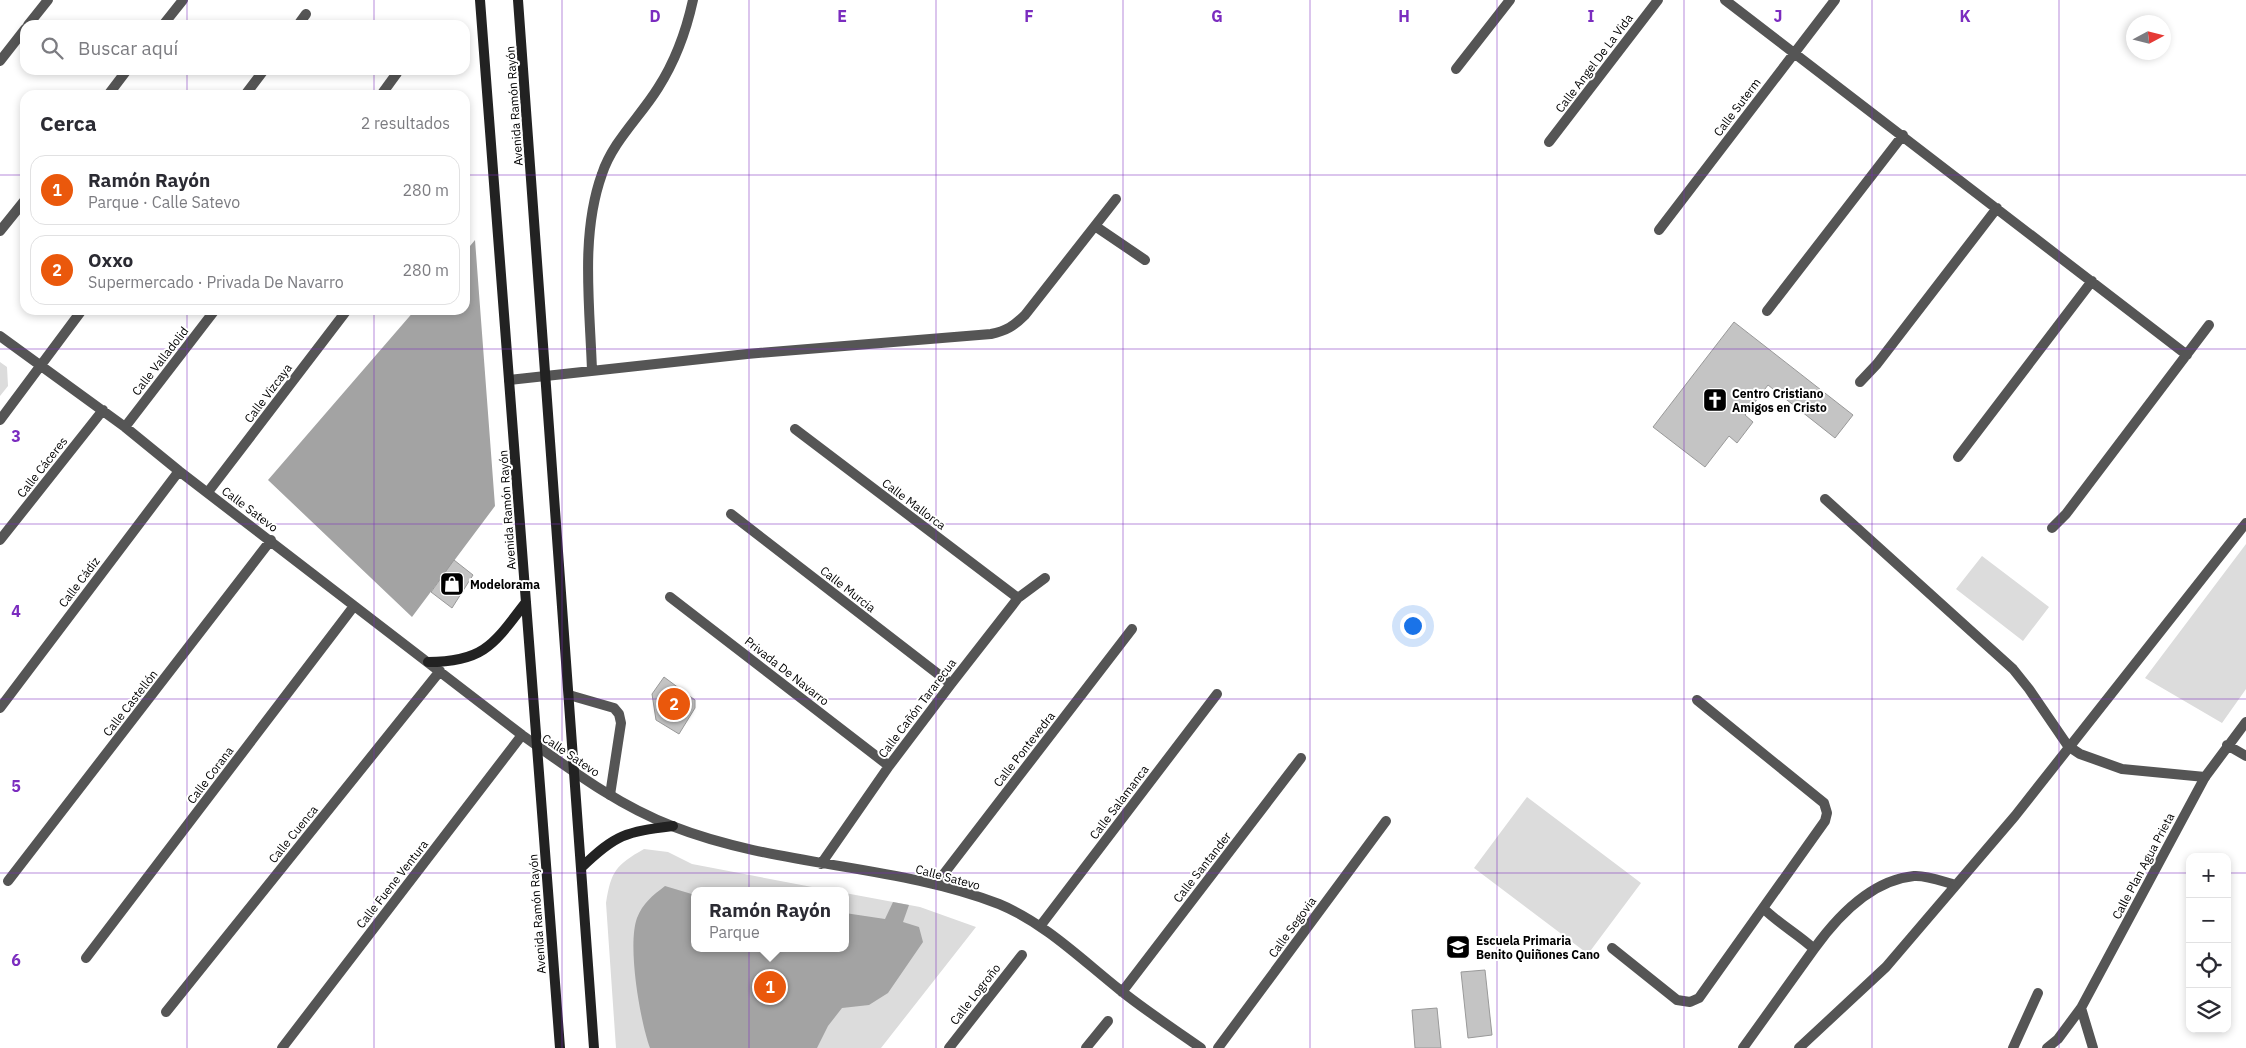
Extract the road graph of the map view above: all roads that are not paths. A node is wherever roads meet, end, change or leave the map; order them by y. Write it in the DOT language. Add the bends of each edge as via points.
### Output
graph roads {
  1 [pos="48,0"];
  2 [pos="183,0"];
  3 [pos="480,0"];
  4 [pos="518,0"];
  5 [pos="693,0"];
  6 [pos="1510,0"];
  7 [pos="1658,0"];
  8 [pos="1725,0"];
  9 [pos="1835,0"];
  10 [pos="306,14"];
  11 [pos="32,20"];
  12 [pos="167,20"];
  13 [pos="302,20"];
  14 [pos="20,35"];
  15 [pos="1795,52"];
  16 [pos="0,61"];
  17 [pos="1456,68"];
  18 [pos="123,75"];
  19 [pos="260,75"];
  20 [pos="396,75"];
  21 [pos="112,90"];
  22 [pos="249,90"];
  23 [pos="384,90"];
  24 [pos="1903,135"];
  25 [pos="1549,142"];
  26 [pos="1116,199"];
  27 [pos="20,206"];
  28 [pos="1997,208"];
  29 [pos="1095,226"];
  30 [pos="1659,230"];
  31 [pos="0,231"];
  32 [pos="1145,260"];
  33 [pos="2092,281"];
  34 [pos="1767,311"];
  35 [pos="78,315"];
  36 [pos="211,315"];
  37 [pos="343,315"];
  38 [pos="2209,325"];
  39 [pos="0,336"];
  40 [pos="2187,355"];
  41 [pos="40,365"];
  42 [pos="592,371"];
  43 [pos="546,377"];
  44 [pos="509,380"];
  45 [pos="1860,382"];
  46 [pos="103,410"];
  47 [pos="0,420"];
  48 [pos="125,427"];
  49 [pos="795,429"];
  50 [pos="1958,457"];
  51 [pos="178,471"];
  52 [pos="208,492"];
  53 [pos="1825,499"];
  54 [pos="731,514"];
  55 [pos="2246,522"];
  56 [pos="2052,528"];
  57 [pos="0,540"];
  58 [pos="271,540"];
  59 [pos="1045,578"];
  60 [pos="670,597"];
  61 [pos="1018,598"];
  62 [pos="526,602"];
  63 [pos="354,606"];
  64 [pos="1132,629"];
  65 [pos="428,662"];
  66 [pos="440,671"];
  67 [pos="950,684"];
  68 [pos="1217,694"];
  69 [pos="569,695"];
  70 [pos="1697,700"];
  71 [pos="0,708"];
  72 [pos="2246,722"];
  73 [pos="522,735"];
  74 [pos="2227,745"];
  75 [pos="537,746"];
  76 [pos="2068,746"];
  77 [pos="2246,756"];
  78 [pos="1301,758"];
  79 [pos="888,766"];
  80 [pos="575,774"];
  81 [pos="2205,777"];
  82 [pos="610,795"];
  83 [pos="1386,821"];
  84 [pos="673,826"];
  85 [pos="821,864"];
  86 [pos="581,868"];
  87 [pos="8,881"];
  88 [pos="936,884"];
  89 [pos="1956,885"];
  90 [pos="1763,908"];
  91 [pos="1040,925"];
  92 [pos="1612,948"];
  93 [pos="1814,949"];
  94 [pos="1022,955"];
  95 [pos="86,958"];
  96 [pos="1122,992"];
  97 [pos="2038,993"];
  98 [pos="2081,1008"];
  99 [pos="166,1012"];
  100 [pos="1108,1021"];
  101 [pos="282,1048"];
  102 [pos="560,1048"];
  103 [pos="594,1048"];
  104 [pos="949,1048"];
  105 [pos="1086,1048"];
  106 [pos="1201,1048"];
  107 [pos="1218,1048"];
  108 [pos="1743,1048"];
  109 [pos="1799,1048"];
  110 [pos="2013,1048"];
  111 [pos="2046,1048"];
  112 [pos="2093,1048"];
  1 -- 11 [label="street"];
  2 -- 12 [label="street"];
  3 -- 44 [label="main road, Avenida Ramón Rayón"];
  4 -- 43 [label="main road, Avenida Ramón Rayón"];
  5 -- 42 [label="street" via="676,58 658,89 615,146 602,173 590,238"];
  6 -- 17 [label="street"];
  7 -- 25 [label="street, Calle Angel De La Vida"];
  8 -- 15 [label="street"];
  9 -- 15 [label="street, Calle Suterm"];
  10 -- 13 [label="street"];
  14 -- 16 [label="street"];
  15 -- 24 [label="street"];
  15 -- 30 [label="street, Calle Suterm"];
  18 -- 21 [label="street"];
  19 -- 22 [label="street"];
  20 -- 23 [label="street"];
  24 -- 28 [label="street"];
  24 -- 34 [label="street"];
  26 -- 29 [label="street"];
  27 -- 31 [label="street"];
  28 -- 33 [label="street"];
  28 -- 45 [label="street"];
  29 -- 32 [label="street"];
  29 -- 42 [label="street" via="1025,315 1004,332"];
  33 -- 40 [label="street"];
  33 -- 50 [label="street"];
  35 -- 41 [label="street"];
  36 -- 48 [label="street, Calle Valladolid"];
  37 -- 52 [label="street, Calle Vizcaya"];
  38 -- 40 [label="street"];
  39 -- 41 [label="street, Calle Satevo"];
  40 -- 56 [label="street"];
  41 -- 46 [label="street, Calle Satevo"];
  41 -- 47 [label="street"];
  42 -- 43 [label="street"];
  43 -- 44 [label="street"];
  43 -- 69 [label="main road, Avenida Ramón Rayón"];
  44 -- 62 [label="main road, Avenida Ramón Rayón"];
  46 -- 48 [label="street, Calle Satevo"];
  46 -- 57 [label="street, Calle Cáceres"];
  48 -- 51 [label="street, Calle Satevo"];
  49 -- 61 [label="street, Calle Mallorca"];
  51 -- 52 [label="street, Calle Satevo"];
  51 -- 71 [label="street, Calle Cádiz"];
  52 -- 58 [label="street, Calle Satevo"];
  53 -- 76 [label="street" via="2013,670"];
  54 -- 67 [label="street, Calle Murcia"];
  55 -- 76 [label="street"];
  58 -- 63 [label="street, Calle Satevo"];
  58 -- 87 [label="street, Calle Castellón"];
  59 -- 61 [label="street, Calle Cañón Tararecua"];
  60 -- 79 [label="street, Privada De Navarro"];
  61 -- 67 [label="street, Calle Cañón Tararecua"];
  62 -- 65 [label="main road" via="486,650 461,660"];
  62 -- 75 [label="main road, Avenida Ramón Rayón"];
  63 -- 65 [label="street, Calle Satevo"];
  63 -- 95 [label="street, Calle Corana"];
  64 -- 88 [label="street, Calle Pontevedra"];
  65 -- 66 [label="street, Calle Satevo"];
  66 -- 73 [label="street, Calle Satevo"];
  66 -- 99 [label="street, Calle Cuenca"];
  67 -- 79 [label="street, Calle Cañón Tararecua"];
  68 -- 91 [label="street, Calle Salamanca"];
  69 -- 80 [label="main road, Avenida Ramón Rayón"];
  69 -- 82 [label="street" via="614,708 619,714 621,723"];
  70 -- 90 [label="street" via="1824,803 1825,821"];
  72 -- 74 [label="street, Calle Plan Agua Prieta"];
  73 -- 75 [label="street, Calle Satevo"];
  73 -- 101 [label="street, Calle Fuene Ventura"];
  74 -- 77 [label="street"];
  74 -- 81 [label="street, Calle Plan Agua Prieta"];
  75 -- 80 [label="street, Calle Satevo"];
  75 -- 102 [label="main road, Avenida Ramón Rayón"];
  76 -- 81 [label="street" via="2122,769"];
  76 -- 89 [label="street" via="2015,816"];
  78 -- 96 [label="street, Calle Santander"];
  79 -- 85 [label="street, Calle Cañón Tararecua"];
  80 -- 82 [label="street, Calle Satevo"];
  80 -- 86 [label="main road, Avenida Ramón Rayón"];
  81 -- 98 [label="street, Calle Plan Agua Prieta"];
  82 -- 84 [label="street, Calle Satevo"];
  83 -- 107 [label="street, Calle Segovia"];
  84 -- 85 [label="street, Calle Satevo" via="739,846"];
  84 -- 86 [label="main road" via="621,835 603,846"];
  85 -- 88 [label="street, Calle Satevo"];
  86 -- 103 [label="main road, Avenida Ramón Rayón"];
  88 -- 91 [label="street, Calle Satevo" via="1001,905"];
  89 -- 93 [label="street" via="1916,876 1889,882 1852,905"];
  89 -- 109 [label="street" via="1886,967"];
  90 -- 92 [label="street" via="1699,998 1690,1002 1677,1000"];
  90 -- 93 [label="street"];
  91 -- 96 [label="street, Calle Satevo"];
  93 -- 108 [label="street"];
  94 -- 104 [label="street, Calle Logroño"];
  96 -- 106 [label="street, Calle Satevo"];
  97 -- 110 [label="street"];
  98 -- 111 [label="street, Calle Plan Agua Prieta" via="2069,1026"];
  98 -- 112 [label="street"];
  100 -- 105 [label="street"];
}
